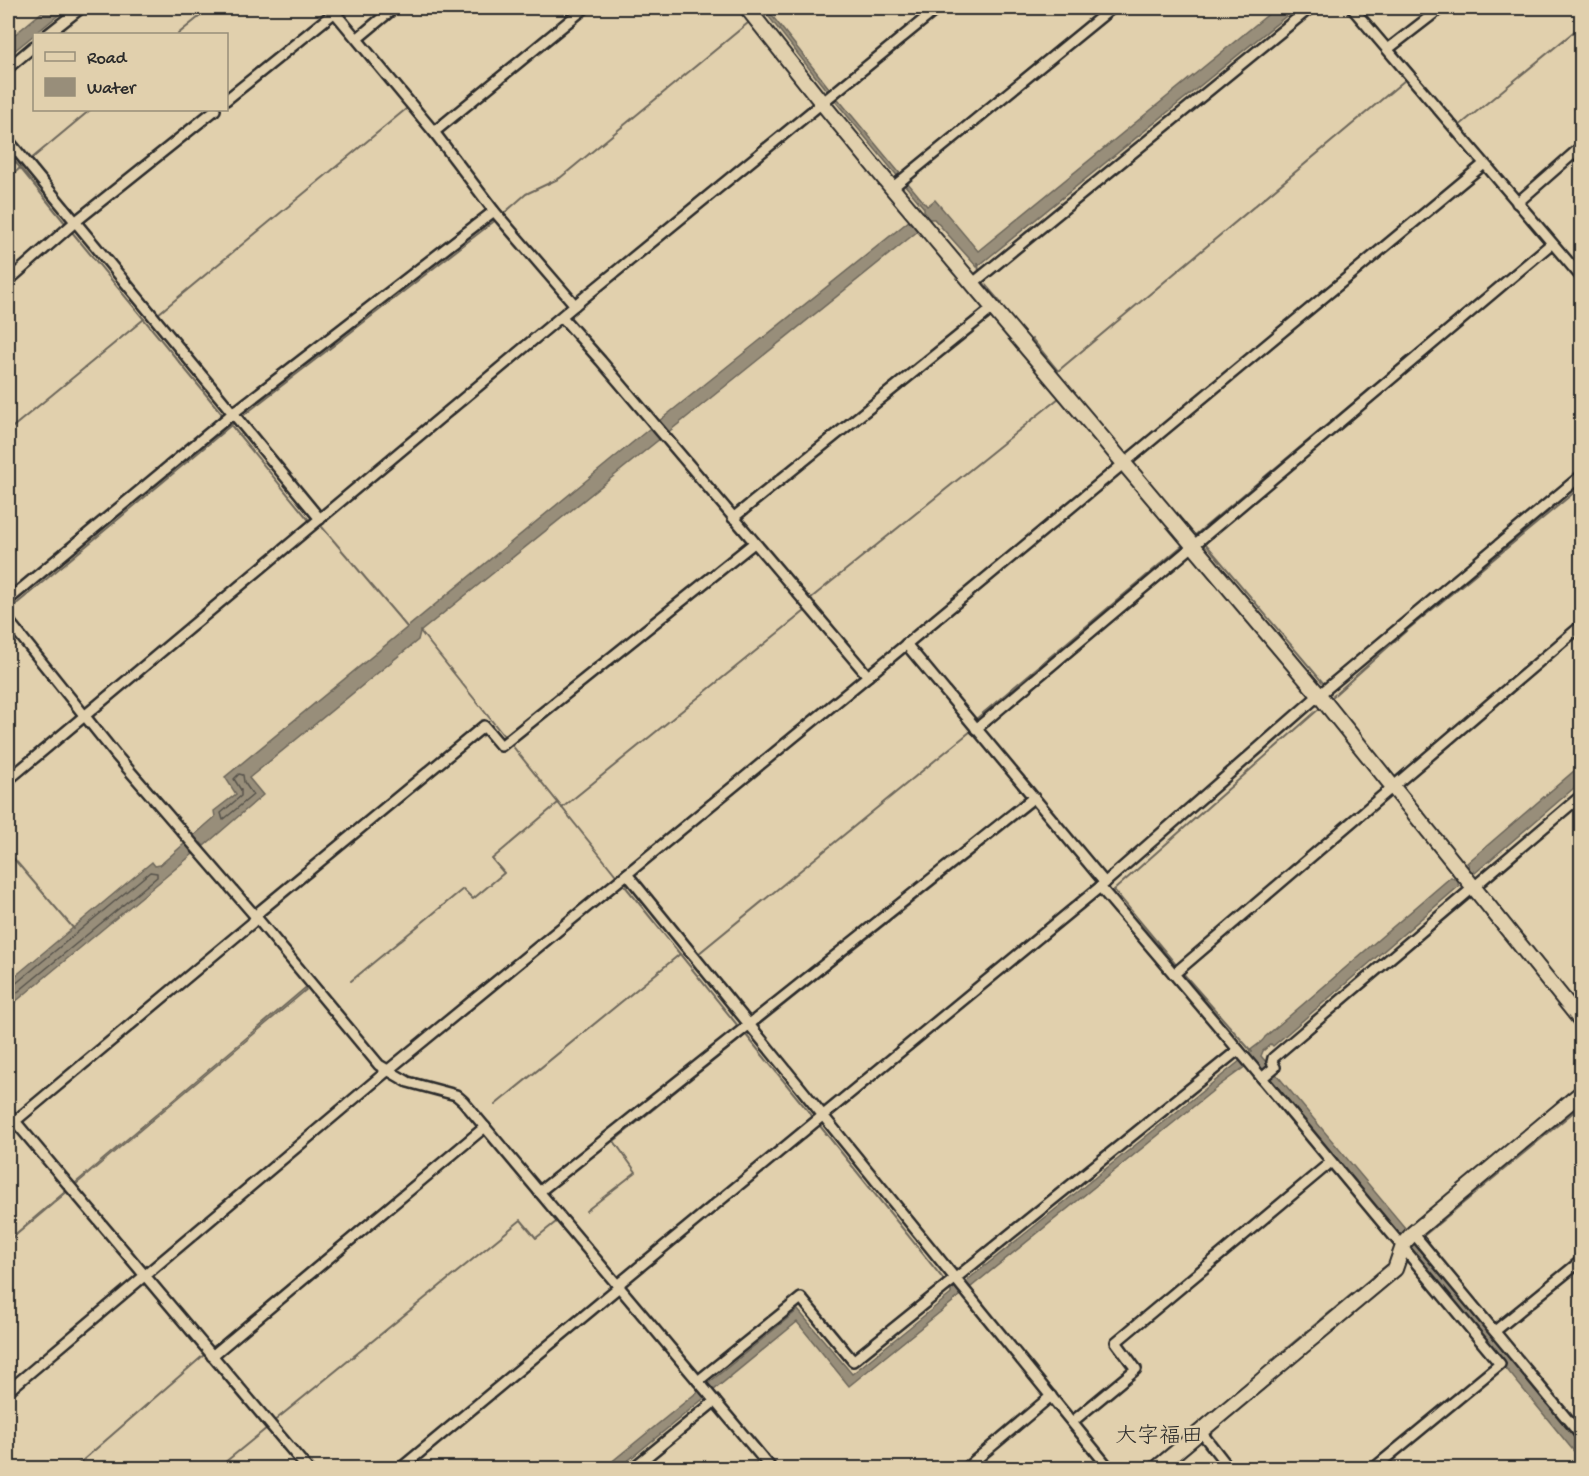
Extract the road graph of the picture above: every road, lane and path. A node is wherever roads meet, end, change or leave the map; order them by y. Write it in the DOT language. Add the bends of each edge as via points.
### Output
graph roads {
  1 [pos="81,8"];
  2 [pos="394,8"];
  3 [pos="585,8"];
  4 [pos="747,8"];
  5 [pos="938,8"];
  6 [pos="1112,8"];
  7 [pos="1310,8"];
  8 [pos="1352,8"];
  9 [pos="1441,8"];
  10 [pos="333,10"];
  11 [pos="49,33"];
  12 [pos="358,38"];
  13 [pos="33,47"];
  14 [pos="1388,49"];
  15 [pos="8,68"];
  16 [pos="829,97"];
  17 [pos="228,98"];
  18 [pos="214,111"];
  19 [pos="434,132"];
  20 [pos="8,140"];
  21 [pos="1581,146"];
  22 [pos="1484,164"];
  23 [pos="899,182"];
  24 [pos="1517,203"];
  25 [pos="497,215"];
  26 [pos="75,222"];
  27 [pos="1551,244"];
  28 [pos="1581,278"];
  29 [pos="8,281"];
  30 [pos="972,284"];
  31 [pos="575,305"];
  32 [pos="993,308"];
  33 [pos="562,317"];
  34 [pos="236,418"];
  35 [pos="1124,463"];
  36 [pos="1581,475"];
  37 [pos="733,518"];
  38 [pos="320,519"];
  39 [pos="754,543"];
  40 [pos="1193,545"];
  41 [pos="8,600"];
  42 [pos="8,620"];
  43 [pos="1581,625"];
  44 [pos="906,644"];
  45 [pos="868,676"];
  46 [pos="1319,695"];
  47 [pos="84,716"];
  48 [pos="976,729"];
  49 [pos="8,780"];
  50 [pos="1393,786"];
  51 [pos="1581,795"];
  52 [pos="1034,798"];
  53 [pos="627,874"];
  54 [pos="1467,879"];
  55 [pos="1103,885"];
  56 [pos="256,917"];
  57 [pos="1178,971"];
  58 [pos="1581,1022"];
  59 [pos="749,1025"];
  60 [pos="1240,1052"];
  61 [pos="387,1071"];
  62 [pos="1262,1078"];
  63 [pos="1581,1092"];
  64 [pos="8,1113"];
  65 [pos="823,1116"];
  66 [pos="11,1124"];
  67 [pos="485,1127"];
  68 [pos="1331,1162"];
  69 [pos="539,1192"];
  70 [pos="1411,1240"];
  71 [pos="1581,1260"];
  72 [pos="145,1276"];
  73 [pos="953,1283"];
  74 [pos="619,1287"];
  75 [pos="1495,1331"];
  76 [pos="212,1356"];
  77 [pos="8,1391"];
  78 [pos="707,1391"];
  79 [pos="1051,1396"];
  80 [pos="1072,1422"];
  81 [pos="1577,1431"];
  82 [pos="1201,1432"];
  83 [pos="307,1468"];
  84 [pos="401,1468"];
  85 [pos="633,1468"];
  86 [pos="771,1468"];
  87 [pos="966,1468"];
  88 [pos="1109,1468"];
  89 [pos="1157,1468"];
  90 [pos="1229,1468"];
  91 [pos="1374,1468"];
  1 -- 11 [label="street"];
  2 -- 12 [label="street"];
  3 -- 19 [label="street"];
  4 -- 16 [label="street"];
  5 -- 16 [label="street"];
  6 -- 23 [label="street"];
  7 -- 30 [label="street"];
  8 -- 14 [label="street"];
  9 -- 14 [label="street"];
  10 -- 12 [label="street"];
  10 -- 17 [label="street"];
  12 -- 19 [label="street"];
  13 -- 15 [label="street"];
  14 -- 22 [label="street"];
  16 -- 23 [label="street"];
  16 -- 31 [label="street"];
  18 -- 26 [label="street"];
  19 -- 25 [label="street"];
  20 -- 26 [label="street"];
  21 -- 24 [label="street"];
  22 -- 24 [label="street"];
  22 -- 35 [label="street"];
  23 -- 30 [label="street" via="920,221"];
  24 -- 27 [label="street"];
  25 -- 31 [label="street"];
  25 -- 34 [label="street"];
  26 -- 29 [label="street"];
  26 -- 34 [label="street"];
  27 -- 28 [label="street"];
  27 -- 40 [label="street"];
  30 -- 32 [label="street"];
  31 -- 33 [label="street"];
  32 -- 35 [label="street"];
  32 -- 37 [label="street"];
  33 -- 37 [label="street"];
  33 -- 38 [label="street"];
  34 -- 38 [label="street"];
  34 -- 41 [label="street"];
  35 -- 40 [label="street"];
  35 -- 44 [label="street"];
  36 -- 46 [label="street"];
  37 -- 39 [label="street"];
  38 -- 47 [label="street"];
  39 -- 45 [label="street"];
  39 -- 56 [label="street" via="501,746 484,726"];
  40 -- 46 [label="street"];
  40 -- 48 [label="street"];
  42 -- 47 [label="street"];
  43 -- 50 [label="street"];
  44 -- 45 [label="street"];
  44 -- 48 [label="street"];
  45 -- 53 [label="street"];
  46 -- 50 [label="street"];
  46 -- 55 [label="street"];
  47 -- 49 [label="street"];
  47 -- 56 [label="street"];
  48 -- 52 [label="street"];
  50 -- 54 [label="street"];
  50 -- 57 [label="street"];
  51 -- 54 [label="street"];
  52 -- 55 [label="street"];
  52 -- 59 [label="street"];
  53 -- 59 [label="street"];
  53 -- 61 [label="street"];
  54 -- 58 [label="street"];
  54 -- 62 [label="street" via="1273,1058 1275,1067"];
  55 -- 57 [label="street"];
  55 -- 65 [label="street"];
  56 -- 61 [label="street"];
  56 -- 66 [label="street"];
  57 -- 60 [label="street"];
  59 -- 65 [label="street"];
  59 -- 69 [label="street"];
  60 -- 62 [label="street"];
  60 -- 73 [label="street"];
  61 -- 67 [label="street" via="408,1082 456,1095"];
  61 -- 72 [label="street"];
  62 -- 68 [label="street"];
  63 -- 70 [label="street"];
  64 -- 66 [label="street"];
  65 -- 73 [label="street"];
  65 -- 74 [label="street"];
  66 -- 72 [label="street"];
  67 -- 69 [label="street"];
  67 -- 76 [label="street"];
  68 -- 70 [label="street"];
  68 -- 80 [label="street" via="1116,1342 1136,1369"];
  69 -- 74 [label="street"];
  70 -- 75 [label="street"];
  70 -- 82 [label="street" via="1395,1269"];
  70 -- 91 [label="street" via="1500,1364"];
  71 -- 75 [label="street"];
  72 -- 76 [label="street"];
  72 -- 77 [label="street"];
  73 -- 78 [label="street" via="853,1361 801,1298"];
  73 -- 79 [label="street" via="968,1294"];
  74 -- 78 [label="street"];
  74 -- 84 [label="street"];
  75 -- 81 [label="street"];
  76 -- 83 [label="street"];
  78 -- 85 [label="street"];
  78 -- 86 [label="street"];
  79 -- 80 [label="street"];
  79 -- 87 [label="street"];
  80 -- 88 [label="street"];
  82 -- 89 [label="street"];
  82 -- 90 [label="street"];
}
